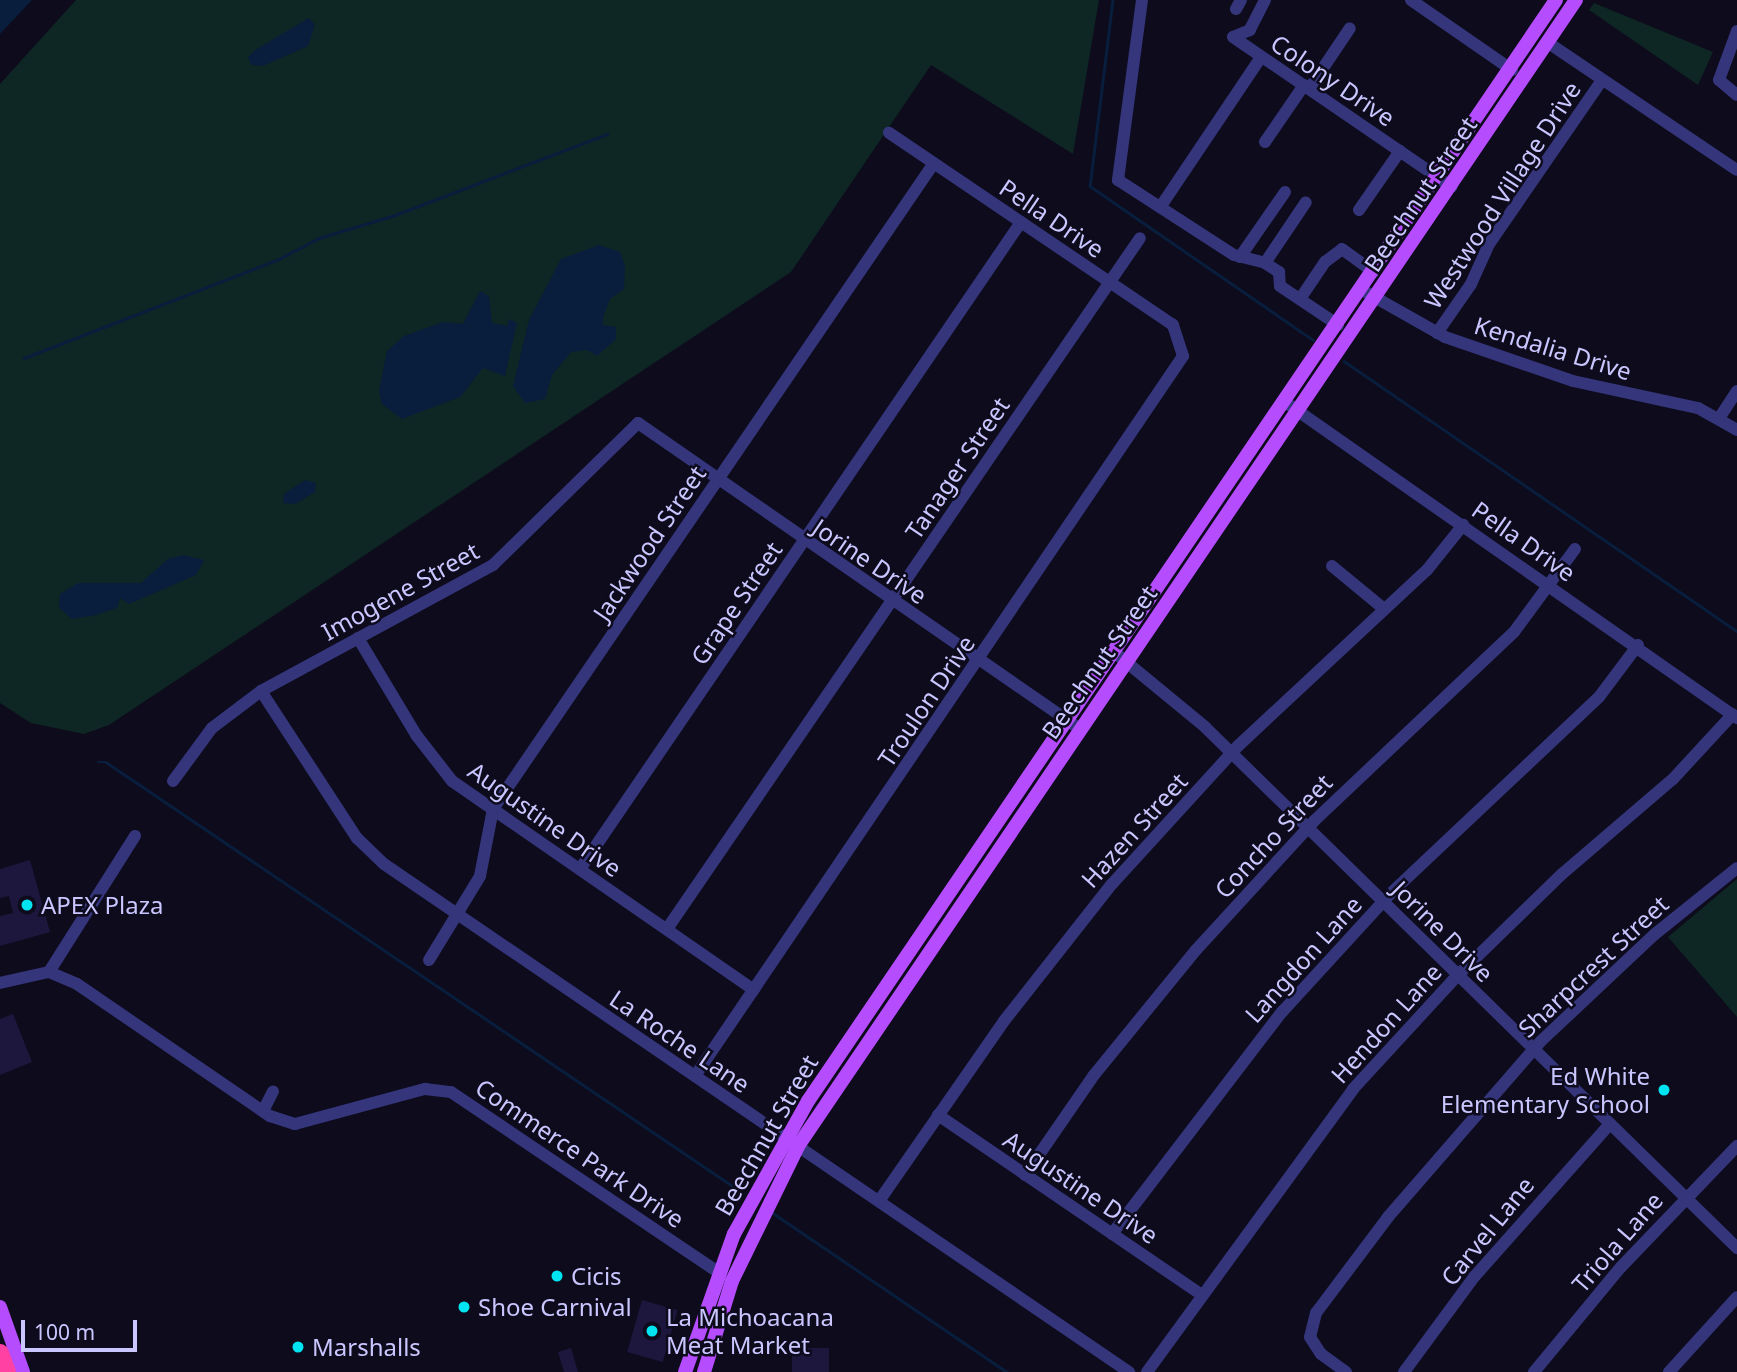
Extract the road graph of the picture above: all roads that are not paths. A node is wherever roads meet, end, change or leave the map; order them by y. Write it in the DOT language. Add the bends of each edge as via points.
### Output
graph roads {
  1 [pos="1142,0"];
  2 [pos="1265,0"];
  3 [pos="1410,0"];
  4 [pos="1556,0"];
  5 [pos="1576,0"];
  6 [pos="1350,28"];
  7 [pos="1737,31"];
  8 [pos="1550,44"];
  9 [pos="1261,57"];
  10 [pos="1512,70"];
  11 [pos="1602,80"];
  12 [pos="1501,86"];
  13 [pos="1307,87"];
  14 [pos="1737,95"];
  15 [pos="1515,96"];
  16 [pos="889,133"];
  17 [pos="1265,142"];
  18 [pos="1400,151"];
  19 [pos="934,163"];
  20 [pos="1737,170"];
  21 [pos="1438,178"];
  22 [pos="1452,187"];
  23 [pos="1286,192"];
  24 [pos="1306,202"];
  25 [pos="1161,206"];
  26 [pos="1359,210"];
  27 [pos="1021,222"];
  28 [pos="1140,238"];
  29 [pos="1240,257"];
  30 [pos="1265,263"];
  31 [pos="1374,272"];
  32 [pos="1110,282"];
  33 [pos="1362,290"];
  34 [pos="1300,299"];
  35 [pos="1375,299"];
  36 [pos="1338,324"];
  37 [pos="1437,333"];
  38 [pos="1183,346"];
  39 [pos="1737,391"];
  40 [pos="1285,402"];
  41 [pos="1299,412"];
  42 [pos="1720,417"];
  43 [pos="638,423"];
  44 [pos="1737,430"];
  45 [pos="716,482"];
  46 [pos="1463,525"];
  47 [pos="1200,527"];
  48 [pos="1213,536"];
  49 [pos="803,541"];
  50 [pos="1575,548"];
  51 [pos="1332,566"];
  52 [pos="1550,585"];
  53 [pos="891,601"];
  54 [pos="1384,609"];
  55 [pos="358,638"];
  56 [pos="1638,645"];
  57 [pos="1114,652"];
  58 [pos="979,661"];
  59 [pos="1127,662"];
  60 [pos="261,691"];
  61 [pos="1735,716"];
  62 [pos="1067,720"];
  63 [pos="1080,729"];
  64 [pos="1231,753"];
  65 [pos="173,782"];
  66 [pos="493,809"];
  67 [pos="1307,828"];
  68 [pos="135,836"];
  69 [pos="975,855"];
  70 [pos="988,864"];
  71 [pos="1737,868"];
  72 [pos="580,869"];
  73 [pos="1383,901"];
  74 [pos="459,917"];
  75 [pos="667,929"];
  76 [pos="429,960"];
  77 [pos="49,972"];
  78 [pos="1457,975"];
  79 [pos="0,983"];
  80 [pos="754,990"];
  81 [pos="873,1005"];
  82 [pos="887,1014"];
  83 [pos="1534,1049"];
  84 [pos="695,1076"];
  85 [pos="273,1091"];
  86 [pos="262,1111"];
  87 [pos="938,1115"];
  88 [pos="1610,1124"];
  89 [pos="791,1142"];
  90 [pos="1737,1146"];
  91 [pos="1025,1175"];
  92 [pos="1684,1198"];
  93 [pos="879,1201"];
  94 [pos="1112,1234"];
  95 [pos="1737,1248"];
  96 [pos="718,1272"];
  97 [pos="1200,1294"];
  98 [pos="1737,1297"];
  99 [pos="0,1307"];
  100 [pos="0,1353"];
  101 [pos="7,1372"];
  102 [pos="23,1372"];
  103 [pos="685,1372"];
  104 [pos="704,1372"];
  105 [pos="1129,1372"];
  106 [pos="1147,1372"];
  107 [pos="1346,1372"];
  108 [pos="1404,1372"];
  109 [pos="1534,1372"];
  110 [pos="1669,1372"];
  1 -- 25 [label="street" via="1118,180"];
  2 -- 9 [label="street, Colony Drive" via="1250,30 1233,37"];
  3 -- 10 [label="street"];
  4 -- 10 [label="main road, Beechnut Street"];
  5 -- 8 [label="main road, Beechnut Street"];
  6 -- 13 [label="street"];
  7 -- 14 [label="street" via="1719,80"];
  8 -- 11 [label="street, Westwood Village Drive"];
  8 -- 15 [label="main road, Beechnut Street"];
  9 -- 13 [label="street, Colony Drive"];
  9 -- 25 [label="street"];
  10 -- 12 [label="main road, Beechnut Street"];
  11 -- 20 [label="street, Westwood Village Drive"];
  11 -- 37 [label="street, Westwood Village Drive" via="1489,244 1471,284"];
  12 -- 15 [label="main road"];
  12 -- 21 [label="main road, Beechnut Street"];
  13 -- 17 [label="street"];
  13 -- 18 [label="street, Colony Drive"];
  15 -- 22 [label="main road, Beechnut Street"];
  16 -- 19 [label="street, Pella Drive"];
  18 -- 21 [label="street, Colony Drive"];
  18 -- 26 [label="street"];
  19 -- 27 [label="street, Pella Drive"];
  19 -- 45 [label="street, Jackwood Street"];
  21 -- 22 [label="street, Colony Drive"];
  21 -- 31 [label="main road, Beechnut Street"];
  22 -- 35 [label="main road, Beechnut Street"];
  23 -- 29 [label="street"];
  24 -- 30 [label="street"];
  25 -- 29 [label="street"];
  27 -- 32 [label="street, Pella Drive"];
  27 -- 49 [label="street, Grape Street"];
  28 -- 32 [label="street, Tanager Street"];
  29 -- 30 [label="street"];
  30 -- 34 [label="street" via="1279,272 1280,286"];
  31 -- 33 [label="main road, Beechnut Street"];
  31 -- 34 [label="street" via="1342,249 1325,262"];
  32 -- 38 [label="street, Pella Drive" via="1173,325"];
  32 -- 53 [label="street, Tanager Street"];
  33 -- 35 [label="street, Kendalia Drive"];
  33 -- 36 [label="main road, Beechnut Street"];
  34 -- 36 [label="street"];
  35 -- 37 [label="street, Kendalia Drive"];
  35 -- 41 [label="main road, Beechnut Street"];
  36 -- 40 [label="main road, Beechnut Street"];
  37 -- 42 [label="street, Kendalia Drive" via="1573,381"];
  38 -- 58 [label="street, Troulon Drive" via="1180,365"];
  39 -- 42 [label="street"];
  40 -- 41 [label="street, Pella Drive"];
  40 -- 47 [label="main road, Beechnut Street"];
  41 -- 46 [label="street, Pella Drive"];
  41 -- 48 [label="main road, Beechnut Street"];
  42 -- 44 [label="street, Kendalia Drive"];
  43 -- 45 [label="street, Jorine Drive"];
  43 -- 55 [label="street, Imogene Street" via="493,565"];
  45 -- 49 [label="street, Jorine Drive"];
  45 -- 66 [label="street, Jackwood Street"];
  46 -- 52 [label="street, Pella Drive"];
  46 -- 54 [label="street, Hazen Street" via="1427,570"];
  47 -- 48 [label="main road"];
  47 -- 57 [label="main road, Beechnut Street"];
  48 -- 59 [label="main road, Beechnut Street"];
  49 -- 53 [label="street, Jorine Drive"];
  49 -- 72 [label="street, Grape Street"];
  50 -- 52 [label="street, Concho Street"];
  51 -- 54 [label="street"];
  52 -- 56 [label="street, Pella Drive"];
  52 -- 67 [label="street, Concho Street" via="1474,672"];
  53 -- 58 [label="street, Jorine Drive"];
  53 -- 75 [label="street, Tanager Street"];
  54 -- 64 [label="street, Hazen Street"];
  55 -- 60 [label="street, Imogene Street"];
  55 -- 66 [label="street, Augustine Drive" via="443,773"];
  56 -- 61 [label="street, Pella Drive"];
  56 -- 73 [label="street, Langdon Lane" via="1599,697 1554,743"];
  57 -- 59 [label="street, Jorine Drive"];
  57 -- 62 [label="main road, Beechnut Street"];
  58 -- 62 [label="street, Jorine Drive"];
  58 -- 80 [label="street, Troulon Drive"];
  59 -- 63 [label="main road, Beechnut Street"];
  59 -- 64 [label="street, Jorine Drive"];
  60 -- 65 [label="street, Imogene Street" via="212,728"];
  60 -- 74 [label="street, La Roche Lane" via="368,851"];
  61 -- 78 [label="street, Hendon Lane" via="1673,779 1562,874"];
  62 -- 63 [label="street, Jorine Drive"];
  62 -- 69 [label="main road, Beechnut Street"];
  63 -- 70 [label="main road, Beechnut Street"];
  64 -- 67 [label="street, Jorine Drive"];
  64 -- 87 [label="street, Hazen Street" via="1112,884"];
  66 -- 72 [label="street, Augustine Drive"];
  66 -- 74 [label="street, Jackwood Street" via="481,873"];
  67 -- 73 [label="street, Jorine Drive"];
  67 -- 91 [label="street, Concho Street" via="1196,950 1094,1075"];
  68 -- 77 [label="street"];
  69 -- 70 [label="main road"];
  69 -- 81 [label="main road, Beechnut Street"];
  70 -- 82 [label="main road, Beechnut Street"];
  71 -- 83 [label="street, Sharpcrest Street" via="1655,934"];
  72 -- 75 [label="street, Augustine Drive"];
  73 -- 78 [label="street, Jorine Drive"];
  73 -- 94 [label="street, Langdon Lane" via="1282,1012"];
  74 -- 76 [label="street, Jackwood Street"];
  74 -- 84 [label="street, La Roche Lane"];
  75 -- 80 [label="street, Augustine Drive"];
  77 -- 79 [label="street"];
  77 -- 86 [label="street, Commerce Park Drive" via="77,984"];
  78 -- 83 [label="street, Jorine Drive"];
  78 -- 97 [label="street, Hendon Lane" via="1353,1089"];
  80 -- 84 [label="street, Troulon Drive"];
  81 -- 82 [label="main road"];
  81 -- 89 [label="main road, Beechnut Street"];
  82 -- 89 [label="main road, Beechnut Street"];
  83 -- 88 [label="street, Jorine Drive"];
  83 -- 107 [label="street, Sharpcrest Street" via="1388,1217 1316,1313 1310,1337 1321,1354"];
  84 -- 89 [label="street, La Roche Lane"];
  85 -- 86 [label="street"];
  86 -- 96 [label="street, Commerce Park Drive" via="295,1124 425,1089 451,1092"];
  87 -- 91 [label="street, Augustine Drive"];
  87 -- 93 [label="street, Hazen Street"];
  88 -- 92 [label="street, Jorine Drive"];
  88 -- 108 [label="street, Carvel Lane" via="1474,1277"];
  89 -- 93 [label="street, La Roche Lane"];
  89 -- 96 [label="main road, Beechnut Street"];
  89 -- 104 [label="main road, Beechnut Street" via="732,1281"];
  90 -- 92 [label="street, Triola Lane"];
  91 -- 94 [label="street, Augustine Drive"];
  92 -- 95 [label="street, Jorine Drive"];
  92 -- 109 [label="street, Triola Lane"];
  93 -- 105 [label="street, La Roche Lane"];
  94 -- 97 [label="street, Augustine Drive"];
  96 -- 103 [label="main road, Beechnut Street"];
  97 -- 106 [label="street, Hendon Lane"];
  98 -- 110 [label="street"];
  99 -- 102 [label="main road"];
  100 -- 101 [label="highway"];
}
